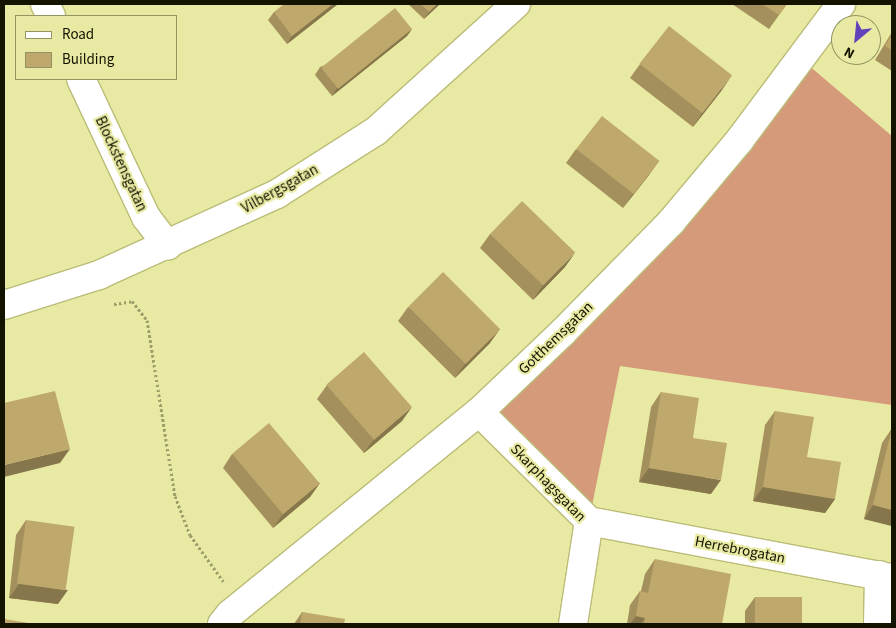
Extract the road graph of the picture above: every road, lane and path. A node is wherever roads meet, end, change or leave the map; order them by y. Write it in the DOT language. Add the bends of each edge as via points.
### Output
graph roads {
  1 [pos="516,4"];
  2 [pos="841,4"];
  3 [pos="81,80"];
  4 [pos="168,246"];
  5 [pos="99,275"];
  6 [pos="4,306"];
  7 [pos="479,412"];
  8 [pos="589,521"];
  9 [pos="885,576"];
  10 [pos="242,604"];
  11 [pos="222,624"];
  12 [pos="573,624"];
  13 [pos="878,624"];
  1 -- 4 [label="street, Vilbergsgatan" via="376,132 277,194"];
  2 -- 7 [label="street, Gotthemsgatan" via="738,141 671,222"];
  3 -- 4 [label="street, Blockstensgatan" via="146,218"];
  4 -- 5 [label="street, Vilbergsgatan"];
  5 -- 6 [label="street, Vilbergsgatan"];
  5 -- 10 [label="path" via="110,305 132,301 147,320 175,496 190,536 209,565"];
  7 -- 8 [label="street, Skarphagsgatan"];
  7 -- 10 [label="street, Gotthemsgatan"];
  8 -- 9 [label="street, Herrebrogatan"];
  8 -- 12 [label="street, Skarphagsgatan"];
  9 -- 13 [label="street"];
  10 -- 11 [label="street, Gotthemsgatan"];
}
